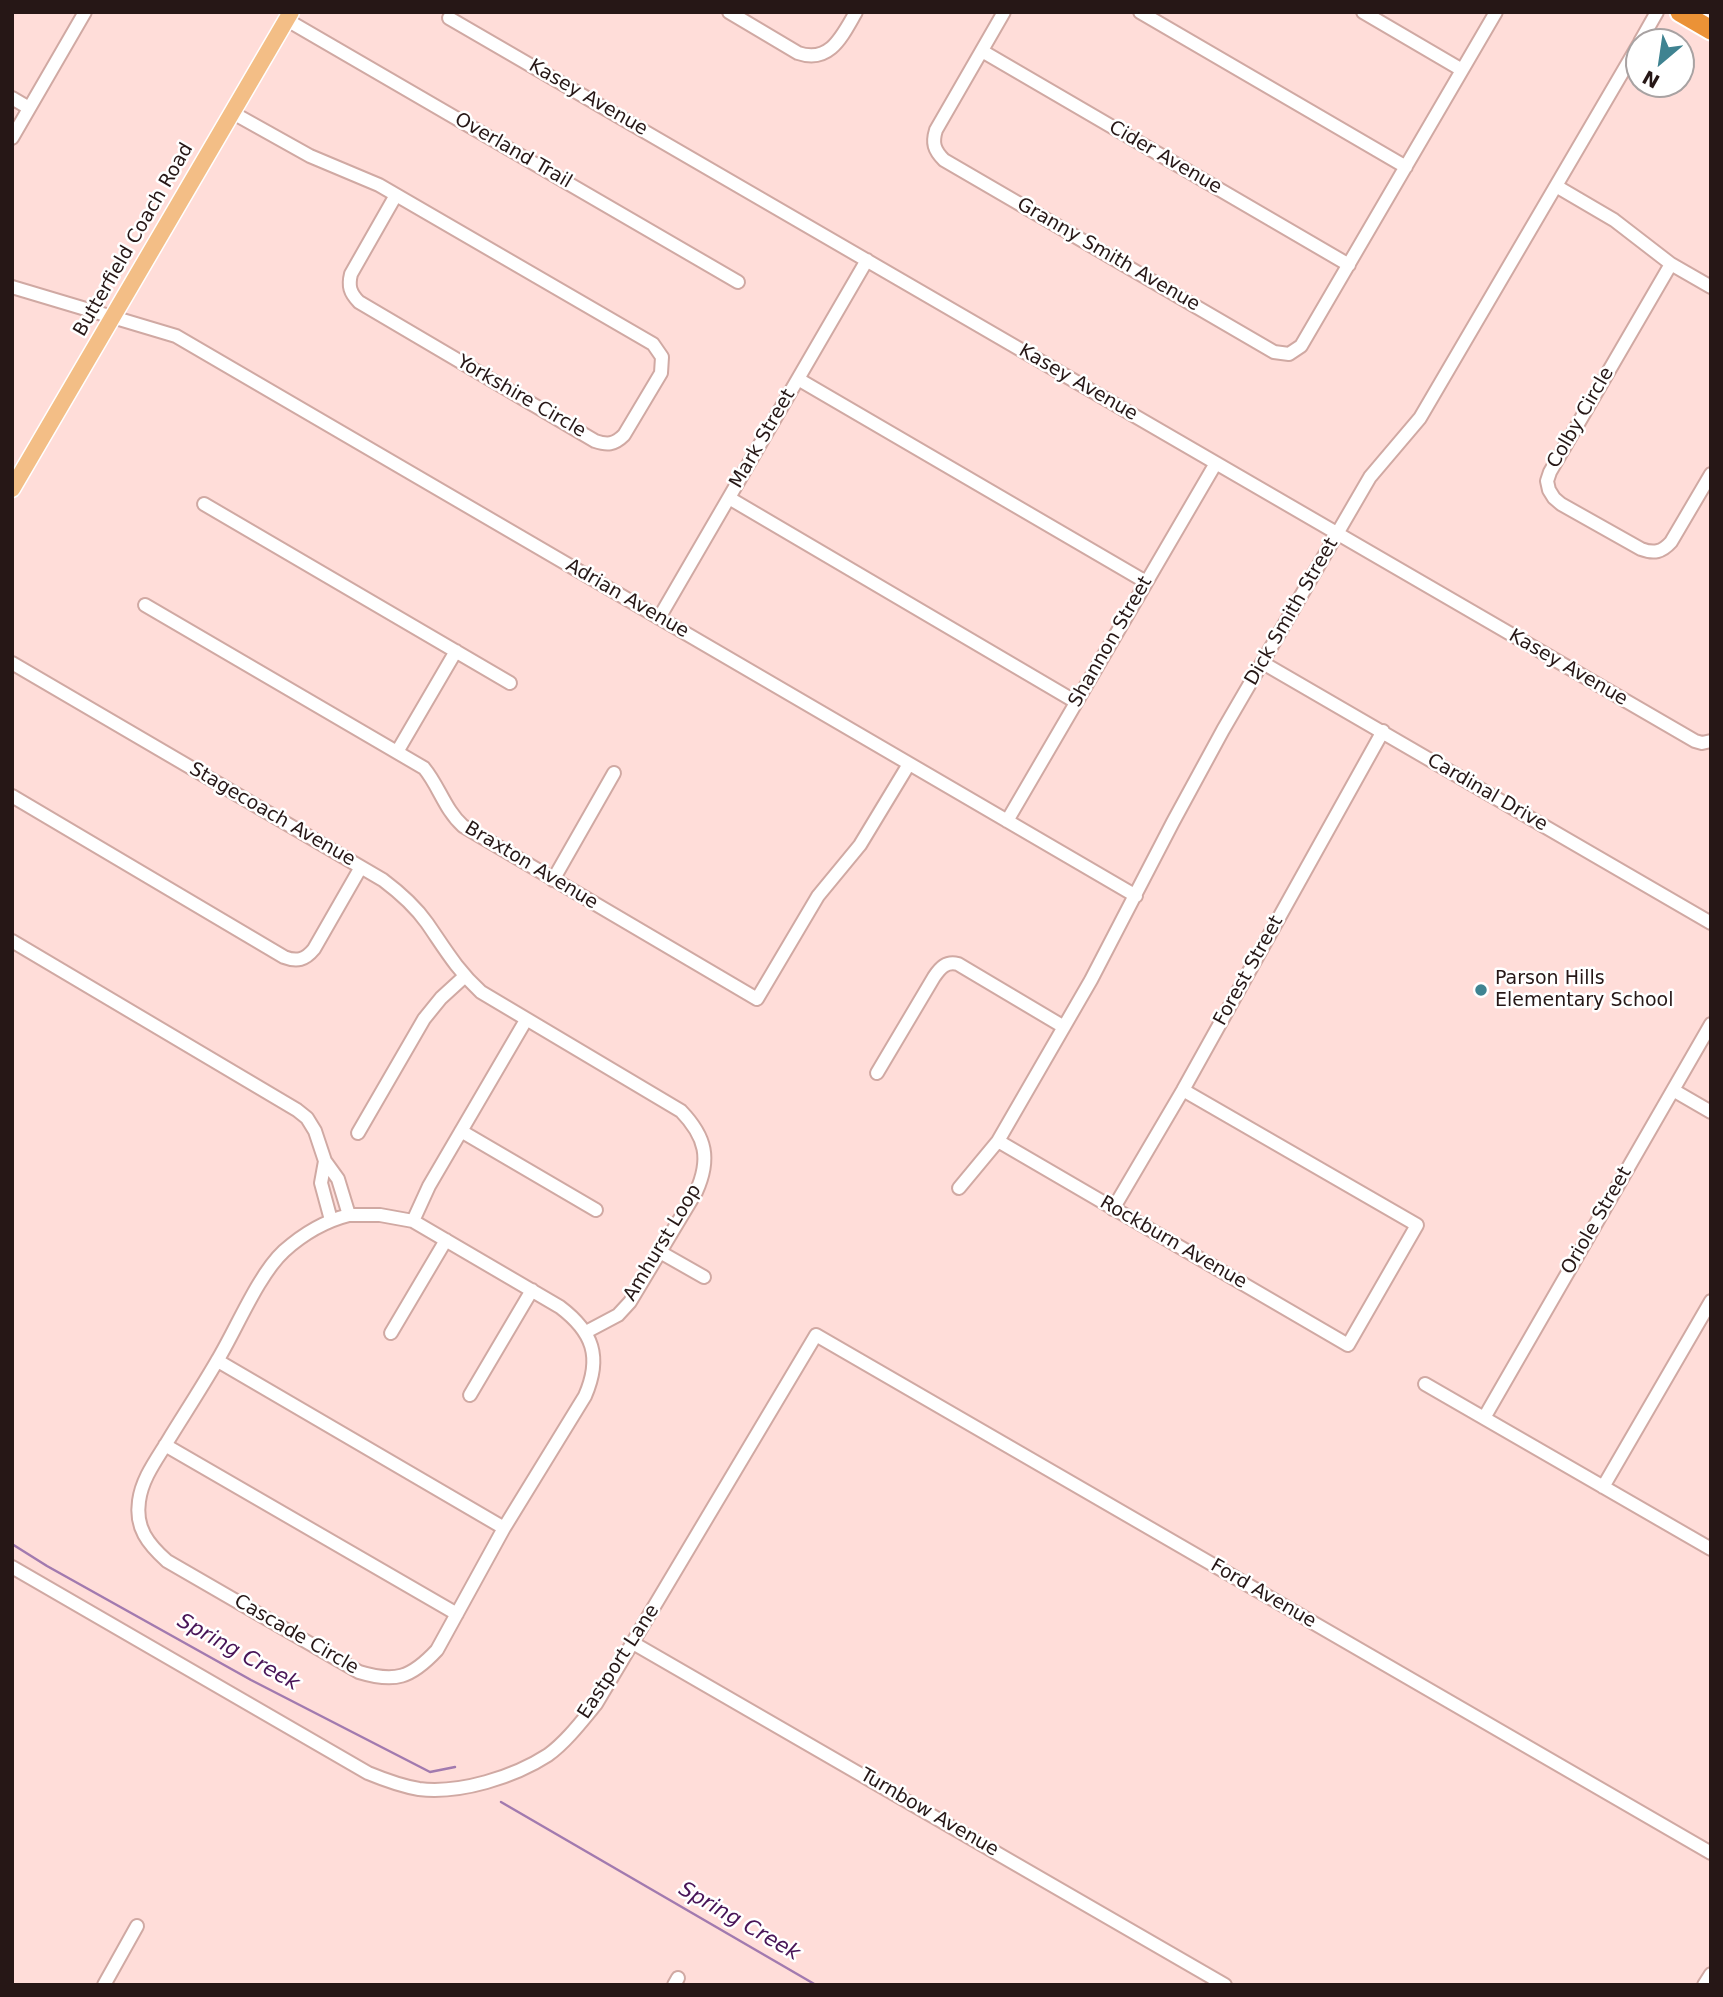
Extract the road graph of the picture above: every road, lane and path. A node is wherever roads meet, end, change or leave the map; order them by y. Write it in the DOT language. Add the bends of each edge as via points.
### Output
graph roads {
  1 [pos="729,12"];
  2 [pos="856,12"];
  3 [pos="1004,12"];
  4 [pos="1140,12"];
  5 [pos="1363,12"];
  6 [pos="1496,12"];
  7 [pos="1657,12"];
  8 [pos="1680,12"];
  9 [pos="80,14"];
  10 [pos="289,16"];
  11 [pos="449,18"];
  12 [pos="1648,28"];
  13 [pos="1711,30"];
  14 [pos="982,51"];
  15 [pos="1625,69"];
  16 [pos="1462,71"];
  17 [pos="12,98"];
  18 [pos="29,108"];
  19 [pos="233,113"];
  20 [pos="12,138"];
  21 [pos="1406,167"];
  22 [pos="1556,186"];
  23 [pos="396,195"];
  24 [pos="867,260"];
  25 [pos="1671,264"];
  26 [pos="1349,265"];
  27 [pos="738,282"];
  28 [pos="12,287"];
  29 [pos="1711,287"];
  30 [pos="113,317"];
  31 [pos="798,379"];
  32 [pos="1216,463"];
  33 [pos="1711,474"];
  34 [pos="12,489"];
  35 [pos="729,498"];
  36 [pos="204,504"];
  37 [pos="1337,533"];
  38 [pos="1146,582"];
  39 [pos="145,605"];
  40 [pos="659,618"];
  41 [pos="456,651"];
  42 [pos="12,663"];
  43 [pos="1263,663"];
  44 [pos="510,682"];
  45 [pos="1076,702"];
  46 [pos="1383,732"];
  47 [pos="1710,742"];
  48 [pos="397,752"];
  49 [pos="909,764"];
  50 [pos="614,773"];
  51 [pos="12,796"];
  52 [pos="1007,821"];
  53 [pos="361,867"];
  54 [pos="553,880"];
  55 [pos="1136,896"];
  56 [pos="1711,923"];
  57 [pos="12,941"];
  58 [pos="464,977"];
  59 [pos="500,1004"];
  60 [pos="526,1020"];
  61 [pos="1711,1024"];
  62 [pos="1064,1027"];
  63 [pos="877,1073"];
  64 [pos="1183,1090"];
  65 [pos="1673,1090"];
  66 [pos="1711,1112"];
  67 [pos="461,1131"];
  68 [pos="358,1133"];
  69 [pos="998,1141"];
  70 [pos="325,1161"];
  71 [pos="959,1188"];
  72 [pos="1113,1209"];
  73 [pos="596,1210"];
  74 [pos="349,1215"];
  75 [pos="331,1220"];
  76 [pos="414,1221"];
  77 [pos="446,1240"];
  78 [pos="660,1252"];
  79 [pos="704,1277"];
  80 [pos="532,1290"];
  81 [pos="1711,1301"];
  82 [pos="586,1332"];
  83 [pos="391,1333"];
  84 [pos="816,1335"];
  85 [pos="218,1361"];
  86 [pos="1425,1384"];
  87 [pos="470,1395"];
  88 [pos="1484,1418"];
  89 [pos="165,1445"];
  90 [pos="1603,1487"];
  91 [pos="504,1528"];
  92 [pos="1711,1549"];
  93 [pos="12,1567"];
  94 [pos="457,1614"];
  95 [pos="633,1643"];
  96 [pos="1711,1853"];
  97 [pos="137,1926"];
  98 [pos="1711,1974"];
  99 [pos="104,1985"];
  100 [pos="1225,1985"];
  101 [pos="1704,1985"];
  1 -- 2 [label="street" via="806,56 829,50"];
  3 -- 14 [label="street"];
  4 -- 21 [label="street"];
  5 -- 16 [label="street"];
  6 -- 16 [label="street"];
  7 -- 12 [label="street, Dick Smith Street"];
  8 -- 13 [label="highway"];
  9 -- 18 [label="street"];
  10 -- 19 [label="main road, Butterfield Coach Road"];
  10 -- 27 [label="street, Overland Trail"];
  11 -- 24 [label="street, Kasey Avenue"];
  14 -- 26 [label="street, Cider Avenue"];
  14 -- 26 [label="street, Granny Smith Avenue" via="936,130 933,146 944,160 1274,352 1289,354 1301,346"];
  15 -- 22 [label="street, Dick Smith Street"];
  16 -- 21 [label="street"];
  17 -- 18 [label="street"];
  18 -- 20 [label="street"];
  19 -- 23 [label="street, Yorkshire Circle" via="310,156"];
  19 -- 30 [label="main road, Butterfield Coach Road"];
  21 -- 26 [label="street"];
  22 -- 25 [label="street" via="1614,220"];
  22 -- 37 [label="street, Dick Smith Street" via="1420,418 1376,468"];
  23 -- 23 [label="street, Yorkshire Circle" via="659,350 661,373 624,436 612,444 595,441 353,297 351,274"];
  24 -- 31 [label="street, Mark Street"];
  24 -- 32 [label="street, Kasey Avenue"];
  25 -- 29 [label="street"];
  25 -- 33 [label="street, Colby Circle" via="1547,481 1554,498 1641,549 1658,552 1671,542"];
  28 -- 30 [label="street, Adrian Avenue"];
  30 -- 34 [label="main road, Butterfield Coach Road"];
  30 -- 40 [label="street, Adrian Avenue" via="176,336"];
  31 -- 35 [label="street, Mark Street"];
  31 -- 38 [label="street"];
  32 -- 37 [label="street, Kasey Avenue"];
  32 -- 38 [label="street, Shannon Street"];
  35 -- 40 [label="street, Mark Street"];
  35 -- 45 [label="street"];
  36 -- 41 [label="street"];
  37 -- 43 [label="street, Dick Smith Street"];
  37 -- 47 [label="street, Kasey Avenue" via="1695,741"];
  38 -- 45 [label="street, Shannon Street"];
  39 -- 48 [label="street, Braxton Avenue"];
  40 -- 49 [label="street, Adrian Avenue"];
  41 -- 44 [label="street"];
  41 -- 48 [label="street"];
  42 -- 53 [label="street, Stagecoach Avenue"];
  43 -- 46 [label="street, Cardinal Drive"];
  43 -- 55 [label="street, Dick Smith Street"];
  45 -- 52 [label="street, Shannon Street"];
  46 -- 56 [label="street, Cardinal Drive"];
  46 -- 64 [label="street, Forest Street"];
  48 -- 54 [label="street, Braxton Avenue" via="424,768 452,817"];
  49 -- 52 [label="street, Adrian Avenue"];
  49 -- 54 [label="street, Braxton Avenue" via="860,845 818,896 757,999"];
  50 -- 54 [label="street"];
  51 -- 53 [label="street" via="292,960 300,960 314,949"];
  52 -- 55 [label="street, Adrian Avenue"];
  53 -- 58 [label="street, Stagecoach Avenue" via="411,904"];
  55 -- 62 [label="street, Dick Smith Street"];
  57 -- 70 [label="street" via="297,1110 315,1131"];
  58 -- 59 [label="street, Stagecoach Avenue"];
  58 -- 68 [label="street" via="424,1019"];
  59 -- 60 [label="street, Amhurst Loop"];
  60 -- 67 [label="street"];
  60 -- 78 [label="street, Amhurst Loop" via="681,1111 699,1134 705,1147 702,1179"];
  61 -- 65 [label="street, Oriole Street"];
  62 -- 63 [label="street" via="958,964 948,963 939,969"];
  62 -- 69 [label="street, Dick Smith Street"];
  64 -- 72 [label="street, Forest Street"];
  64 -- 72 [label="street, Rockburn Avenue" via="1417,1225 1348,1345"];
  65 -- 66 [label="street"];
  65 -- 88 [label="street, Oriole Street"];
  67 -- 73 [label="street"];
  67 -- 76 [label="street"];
  69 -- 71 [label="street, Dick Smith Street"];
  69 -- 72 [label="street, Rockburn Avenue"];
  70 -- 74 [label="street" via="338,1179"];
  70 -- 75 [label="street" via="321,1183"];
  74 -- 75 [label="street, Cascade Circle"];
  74 -- 76 [label="street, Cascade Circle"];
  75 -- 85 [label="street, Cascade Circle" via="282,1252"];
  76 -- 77 [label="street, Cascade Circle"];
  77 -- 80 [label="street, Cascade Circle"];
  77 -- 83 [label="street"];
  78 -- 79 [label="street"];
  78 -- 82 [label="street, Amhurst Loop" via="618,1315"];
  80 -- 82 [label="street, Cascade Circle" via="575,1318"];
  80 -- 87 [label="street"];
  81 -- 90 [label="street"];
  82 -- 91 [label="street, Cascade Circle" via="593,1357 592,1380"];
  84 -- 95 [label="street, Eastport Lane"];
  84 -- 96 [label="street, Ford Avenue"];
  85 -- 89 [label="street, Cascade Circle"];
  85 -- 91 [label="street"];
  86 -- 88 [label="street"];
  88 -- 90 [label="street"];
  89 -- 94 [label="street"];
  89 -- 94 [label="street, Cascade Circle" via="145,1478 140,1524 149,1545 179,1568 359,1672 379,1678 400,1677 421,1667 437,1650"];
  90 -- 92 [label="street"];
  91 -- 94 [label="street, Cascade Circle"];
  93 -- 95 [label="street, Eastport Lane" via="368,1773 421,1789 467,1787 516,1772 550,1754 596,1704"];
  95 -- 100 [label="street, Turnbow Avenue"];
  97 -- 99 [label="street"];
  98 -- 101 [label="street"];
}
